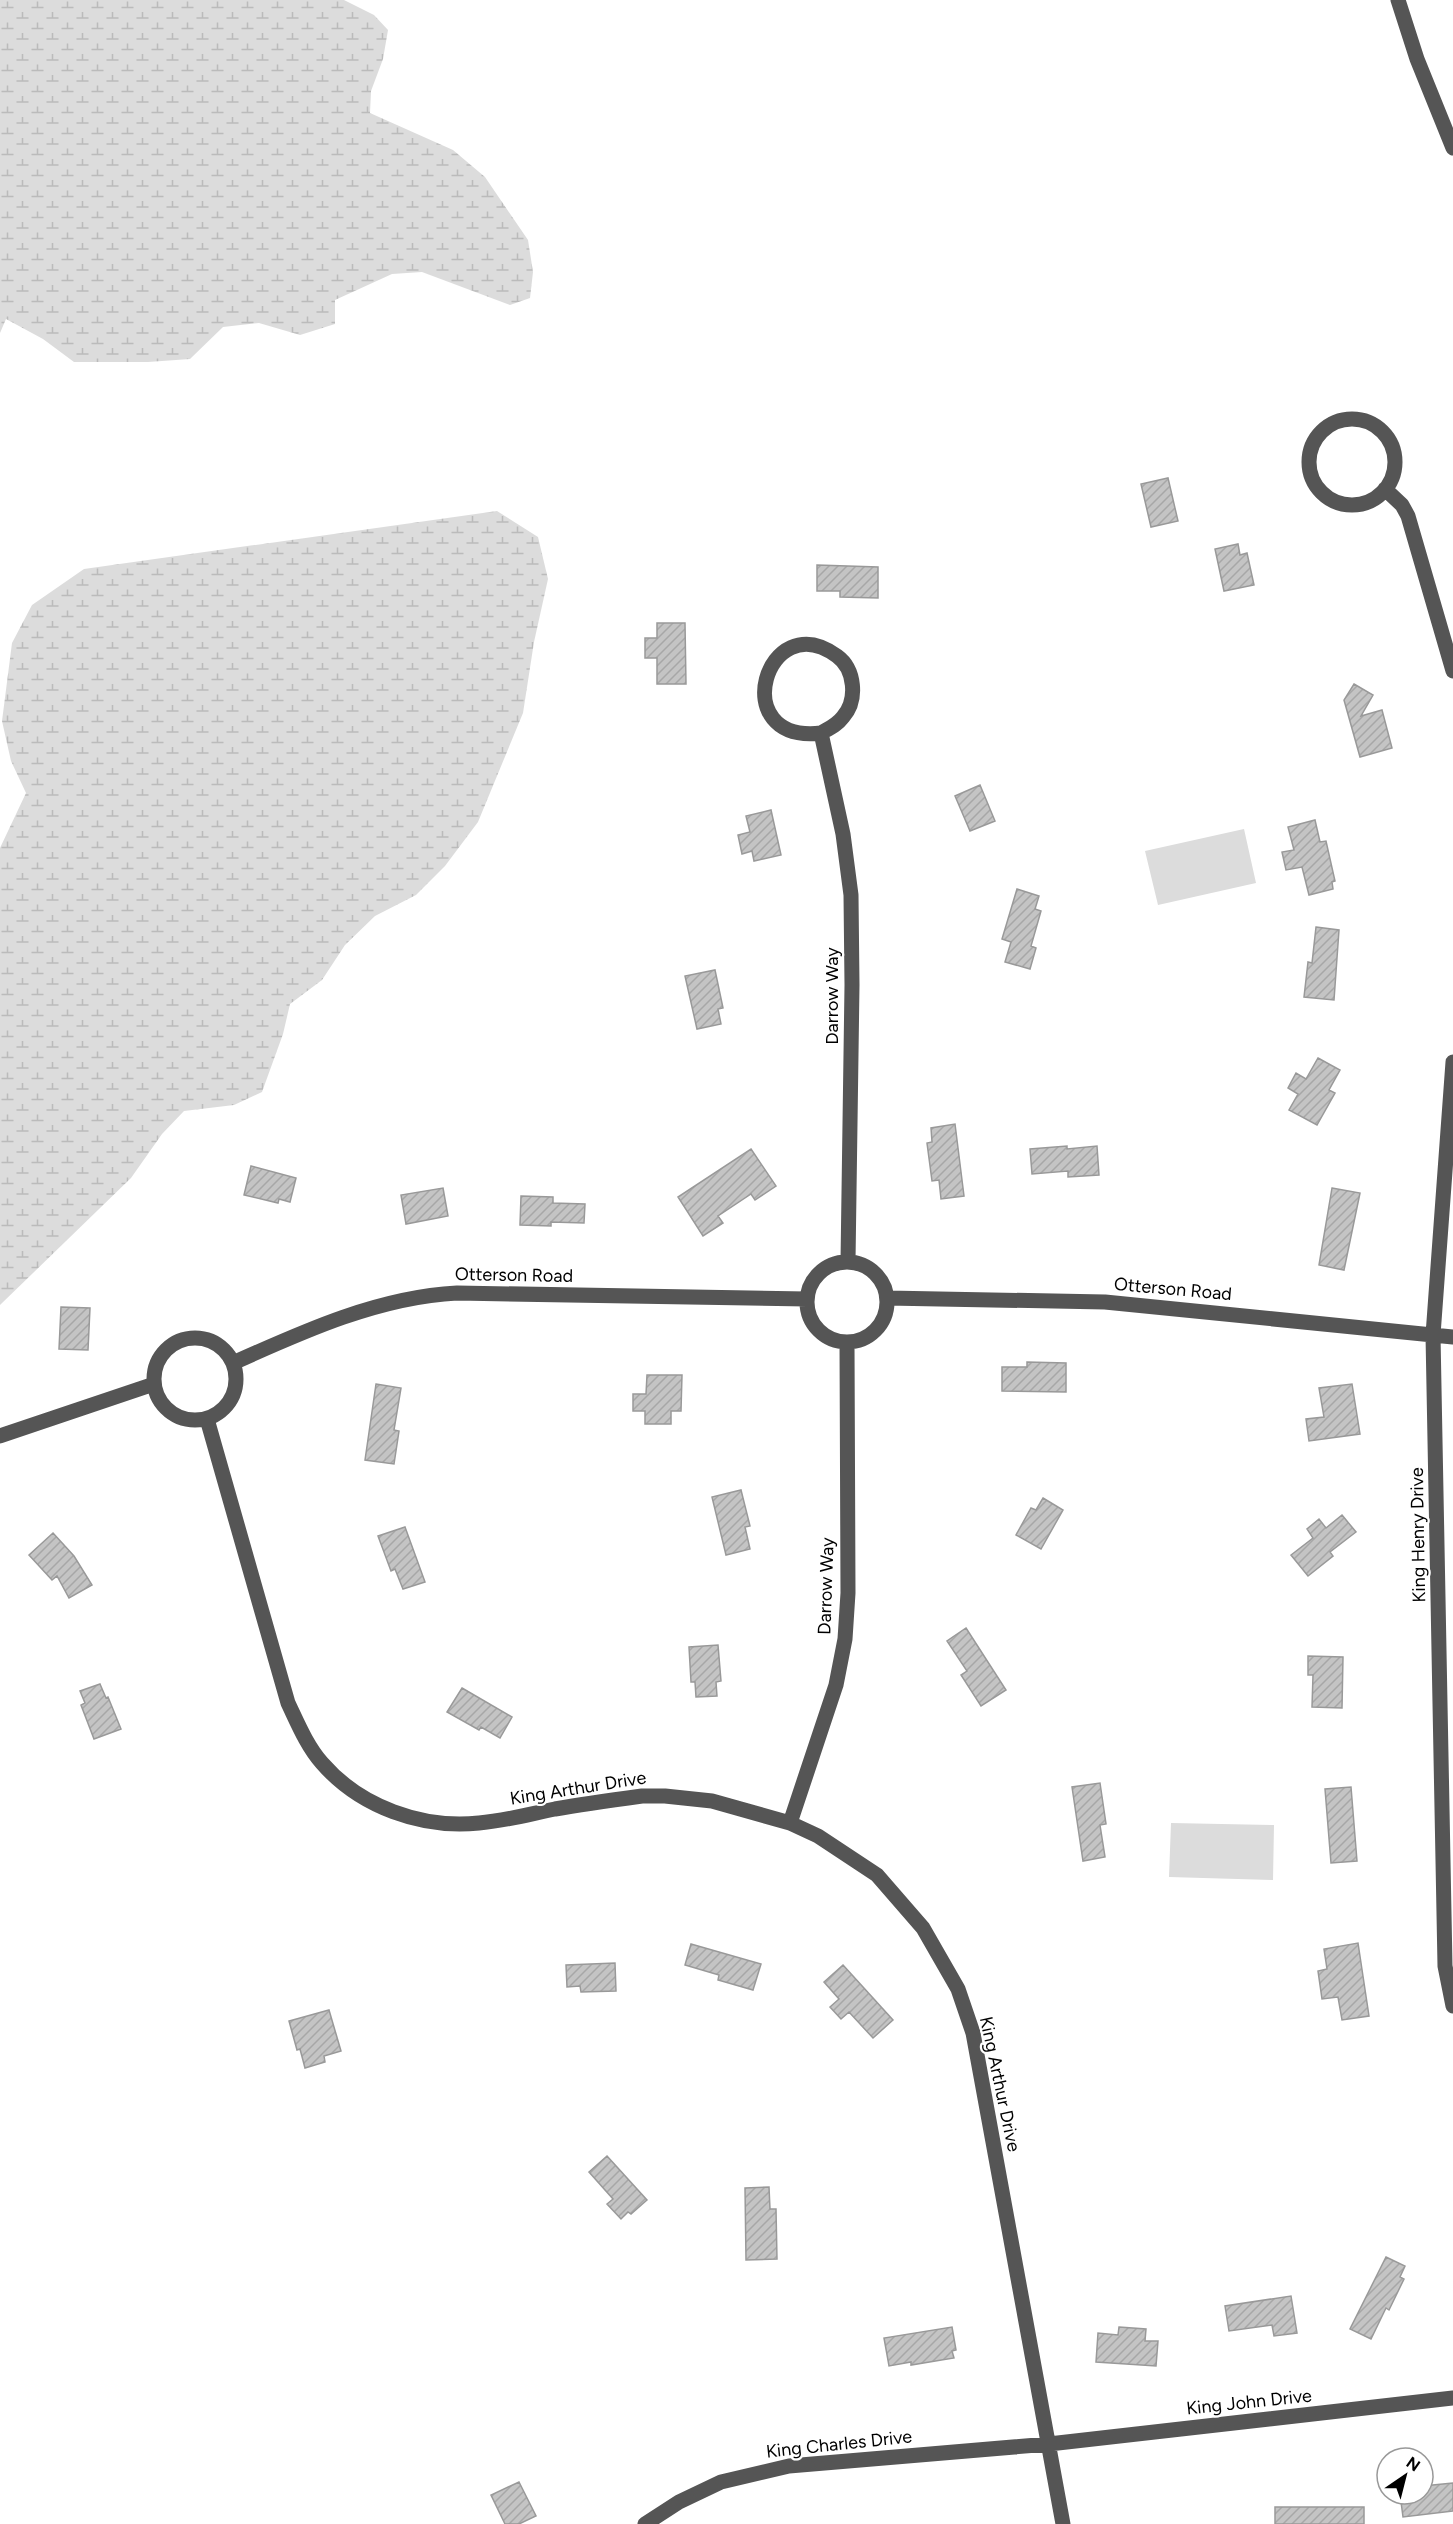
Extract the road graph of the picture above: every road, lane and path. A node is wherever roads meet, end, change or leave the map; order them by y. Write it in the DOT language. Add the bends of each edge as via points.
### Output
graph roads {
  1 [pos="1398,0"];
  2 [pos="1453,148"];
  3 [pos="1385,489"];
  4 [pos="1453,671"];
  5 [pos="821,733"];
  6 [pos="1453,1062"];
  7 [pos="848,1262"];
  8 [pos="887,1298"];
  9 [pos="807,1299"];
  10 [pos="1433,1335"];
  11 [pos="1453,1337"];
  12 [pos="847,1342"];
  13 [pos="233,1363"];
  14 [pos="154,1384"];
  15 [pos="207,1419"];
  16 [pos="0,1436"];
  17 [pos="790,1823"];
  18 [pos="1453,2006"];
  19 [pos="1453,2398"];
  20 [pos="1049,2444"];
  21 [pos="645,2524"];
  22 [pos="1063,2524"];
  1 -- 2 [label="street"];
  3 -- 3 [label="street" via="1395,460 1382,431 1354,419 1338,421 1319,434 1311,448 1309,465 1313,481 1324,495 1339,503 1356,505 1372,500"];
  3 -- 4 [label="street" via="1408,516"];
  5 -- 5 [label="street" via="806,734 786,728 771,714 765,701 765,680 774,660 799,646 821,647 841,659 853,686 852,702 845,715"];
  5 -- 7 [label="street, Darrow Way" via="843,834 851,895"];
  6 -- 10 [label="street, King Henry Drive"];
  7 -- 8 [label="street" via="875,1272"];
  7 -- 9 [label="street" via="820,1272"];
  8 -- 10 [label="street, Otterson Road" via="1105,1302"];
  8 -- 12 [label="street" via="885,1317 874,1333"];
  9 -- 12 [label="street" via="811,1320 818,1329 836,1341"];
  9 -- 13 [label="street, Otterson Road" via="426,1294 340,1319"];
  10 -- 11 [label="street, Otterson Road"];
  10 -- 18 [label="street, King Henry Drive" via="1445,1966"];
  12 -- 17 [label="street, Darrow Way" via="845,1639 833,1696"];
  13 -- 14 [label="street" via="215,1344 190,1338 167,1349 159,1359"];
  13 -- 15 [label="street" via="233,1396 218,1414"];
  14 -- 15 [label="street" via="157,1396 173,1414 184,1419"];
  14 -- 16 [label="street"];
  15 -- 17 [label="street, King Arthur Drive" via="288,1703 322,1763 366,1798 425,1822 452,1824 480,1823 642,1796 712,1801"];
  17 -- 20 [label="street, King Arthur Drive" via="818,1836 877,1875 923,1928 958,1989 983,2079"];
  19 -- 20 [label="street, King John Drive"];
  20 -- 21 [label="street, King Charles Drive" via="789,2466 721,2482"];
  20 -- 22 [label="street, King Arthur Drive"];
}
